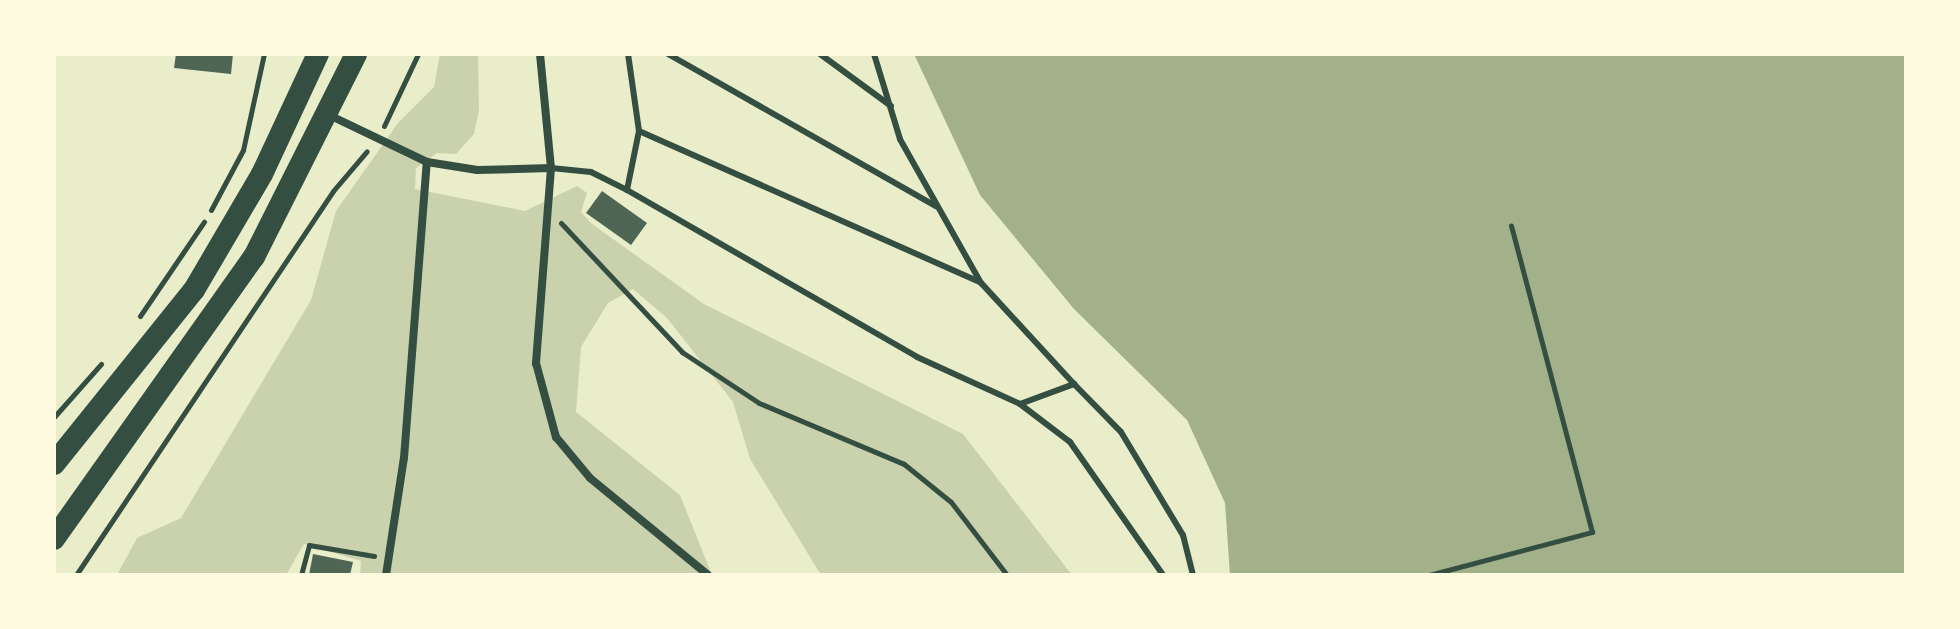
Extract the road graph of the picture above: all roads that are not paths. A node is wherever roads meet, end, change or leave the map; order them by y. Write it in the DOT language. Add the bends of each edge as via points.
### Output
graph roads {
  1 [pos="318,54"];
  2 [pos="356,54"];
  3 [pos="540,54"];
  4 [pos="628,54"];
  5 [pos="668,54"];
  6 [pos="820,54"];
  7 [pos="874,54"];
  8 [pos="892,107"];
  9 [pos="329,115"];
  10 [pos="639,131"];
  11 [pos="427,162"];
  12 [pos="551,168"];
  13 [pos="627,190"];
  14 [pos="936,206"];
  15 [pos="981,283"];
  16 [pos="1074,384"];
  17 [pos="1020,404"];
  18 [pos="54,464"];
  19 [pos="54,539"];
  20 [pos="386,575"];
  21 [pos="708,575"];
  22 [pos="1163,575"];
  23 [pos="1193,575"];
  1 -- 18 [label="highway" via="262,174 194,290"];
  2 -- 9 [label="highway"];
  3 -- 12 [label="street"];
  4 -- 10 [label="lane"];
  5 -- 14 [label="lane"];
  6 -- 8 [label="lane"];
  7 -- 8 [label="lane"];
  8 -- 14 [label="lane"];
  9 -- 11 [label="street"];
  9 -- 19 [label="highway" via="230,296"];
  10 -- 13 [label="lane"];
  10 -- 15 [label="lane"];
  11 -- 12 [label="street" via="477,170"];
  11 -- 20 [label="street" via="417,218 404,458"];
  12 -- 13 [label="lane" via="591,172"];
  12 -- 21 [label="street" via="536,363 556,437 590,478"];
  13 -- 17 [label="lane" via="917,357"];
  14 -- 15 [label="lane"];
  15 -- 16 [label="lane"];
  16 -- 17 [label="lane"];
  16 -- 23 [label="lane" via="1121,432 1183,535"];
  17 -- 22 [label="lane" via="1070,442"];
}
